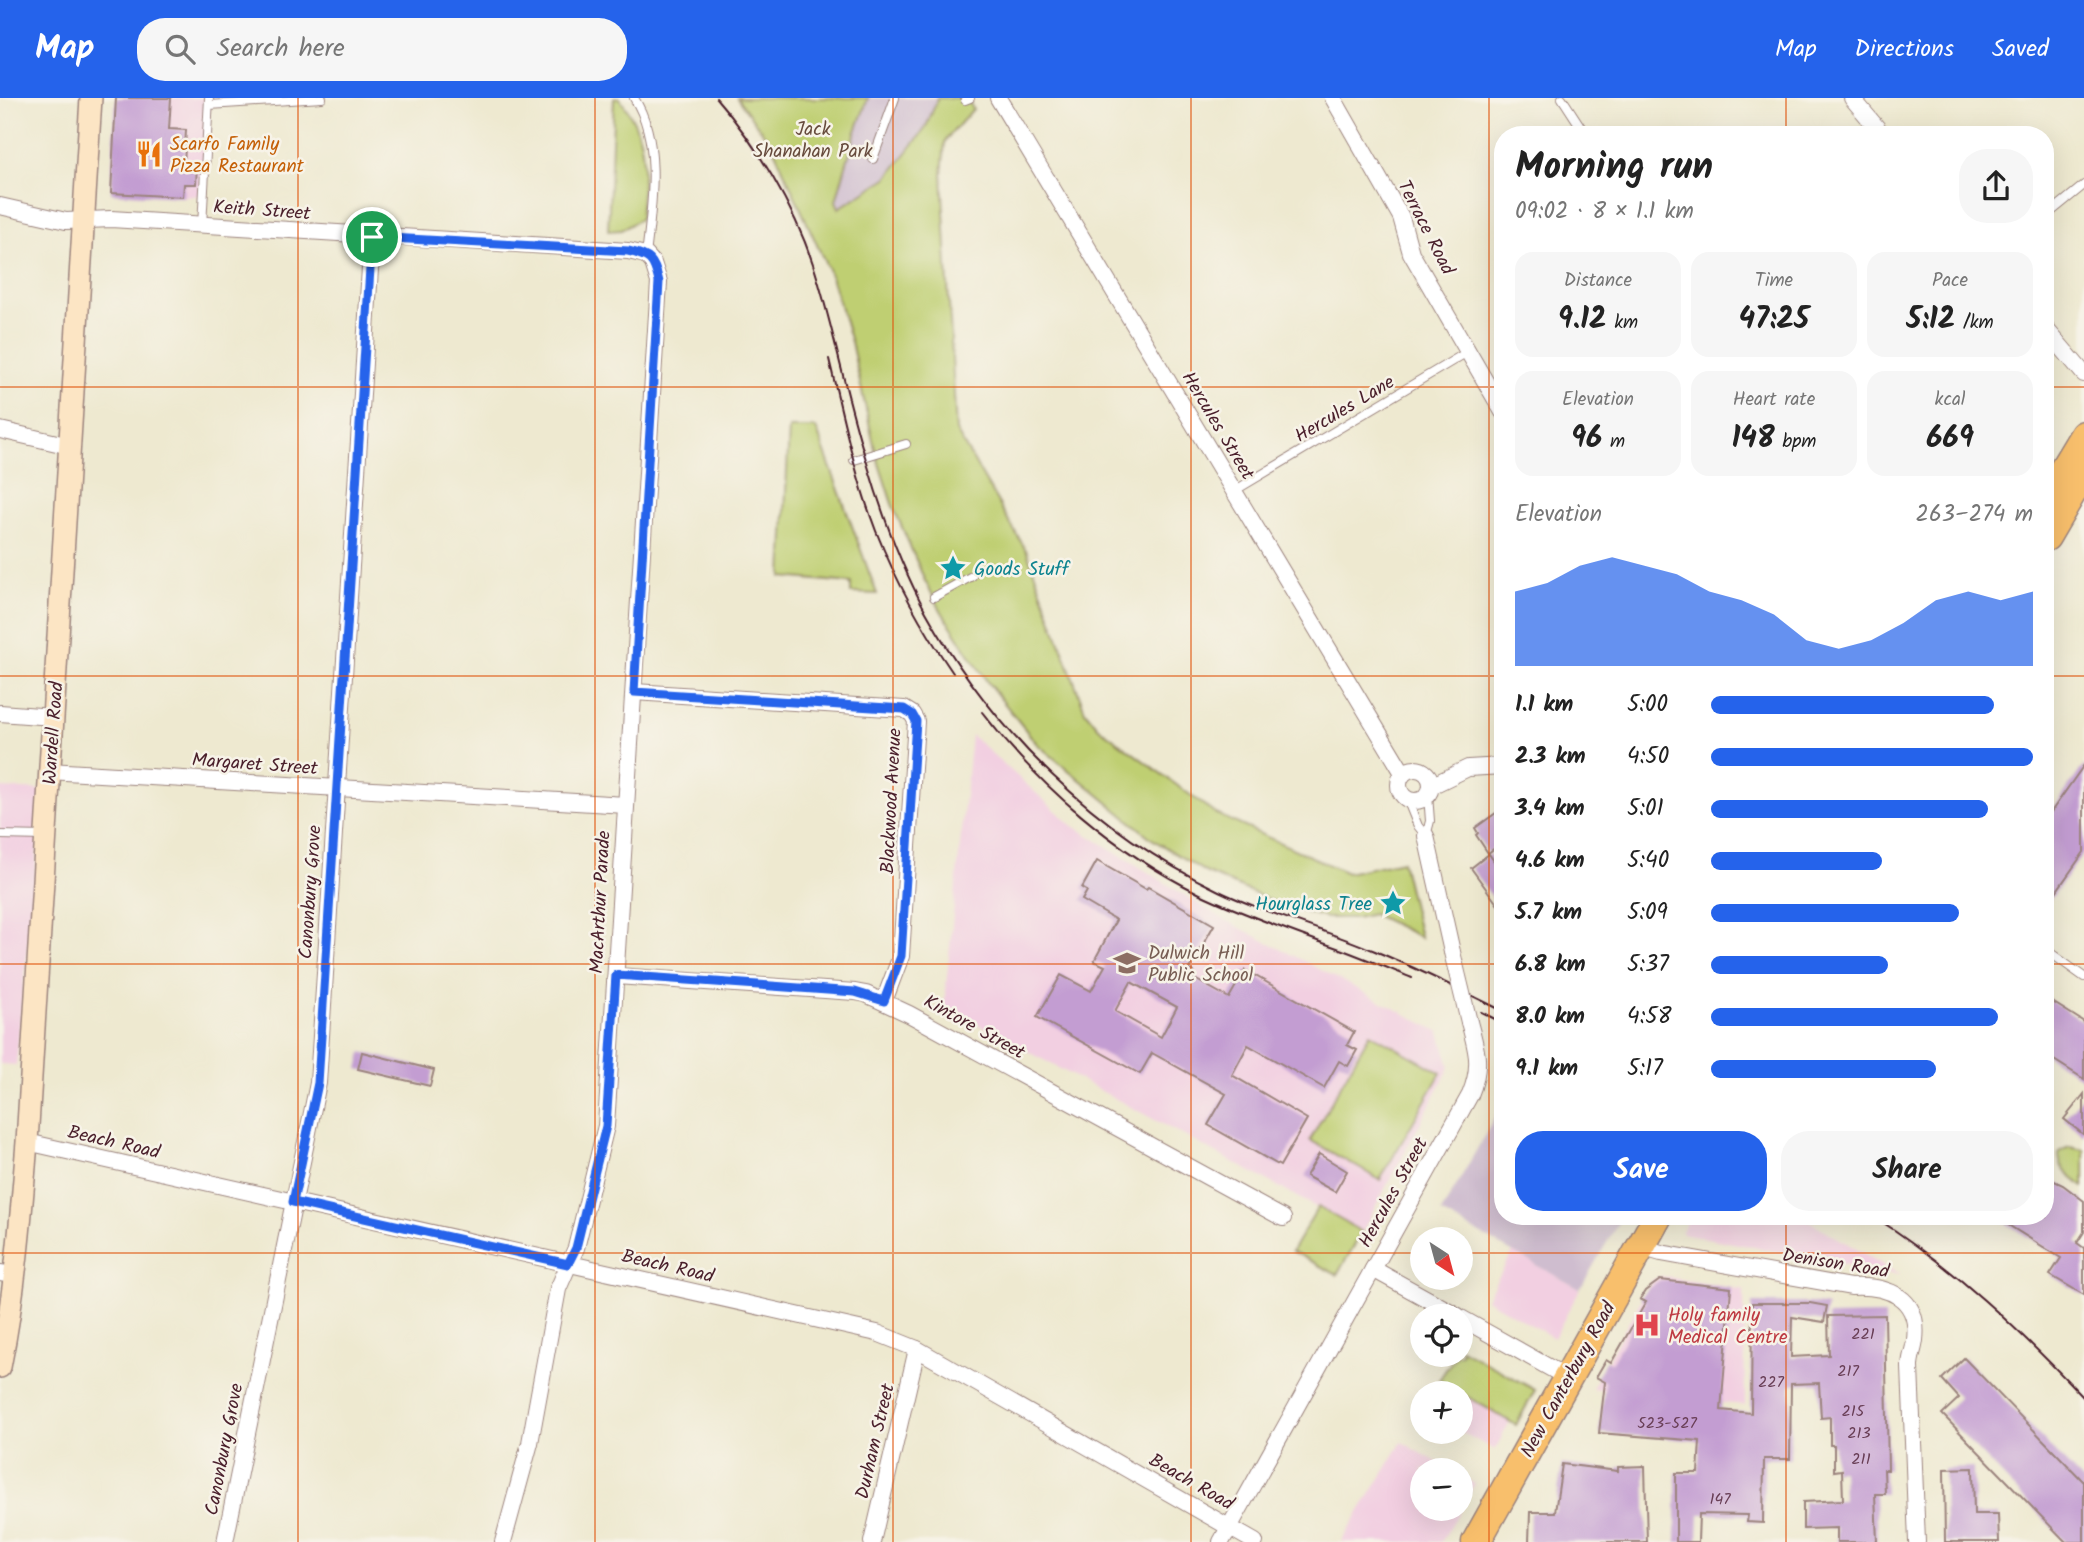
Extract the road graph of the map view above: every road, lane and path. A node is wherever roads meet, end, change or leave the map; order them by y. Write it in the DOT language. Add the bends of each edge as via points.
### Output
graph roads {
  1 [pos="91,98"];
  2 [pos="322,98"];
  3 [pos="634,98"];
  4 [pos="895,98"];
  5 [pos="998,98"];
  6 [pos="1333,98"];
  7 [pos="1562,98"];
  8 [pos="1852,98"];
  9 [pos="209,101"];
  10 [pos="1580,126"];
  11 [pos="1875,126"];
  12 [pos="873,159"];
  13 [pos="2084,185"];
  14 [pos="0,206"];
  15 [pos="2054,209"];
  16 [pos="84,220"];
  17 [pos="202,226"];
  18 [pos="372,237"];
  19 [pos="646,255"];
  20 [pos="2054,338"];
  21 [pos="1469,351"];
  22 [pos="2084,374"];
  23 [pos="1494,396"];
  24 [pos="0,430"];
  25 [pos="2084,435"];
  26 [pos="906,444"];
  27 [pos="70,446"];
  28 [pos="854,460"];
  29 [pos="2084,472"];
  30 [pos="2054,485"];
  31 [pos="1234,491"];
  32 [pos="2054,523"];
  33 [pos="972,576"];
  34 [pos="934,597"];
  35 [pos="634,692"];
  36 [pos="0,713"];
  37 [pos="53,717"];
  38 [pos="1494,767"];
  39 [pos="49,771"];
  40 [pos="1403,773"];
  41 [pos="337,789"];
  42 [pos="1430,791"];
  43 [pos="1407,799"];
  44 [pos="626,805"];
  45 [pos="0,835"];
  46 [pos="45,836"];
  47 [pos="1426,836"];
  48 [pos="2054,956"];
  49 [pos="616,975"];
  50 [pos="2084,978"];
  51 [pos="884,1001"];
  52 [pos="27,1142"];
  53 [pos="293,1202"];
  54 [pos="1283,1218"];
  55 [pos="1653,1225"];
  56 [pos="1641,1247"];
  57 [pos="568,1264"];
  58 [pos="1373,1269"];
  59 [pos="7,1274"];
  60 [pos="1436,1304"];
  61 [pos="1473,1324"];
  62 [pos="917,1349"];
  63 [pos="0,1367"];
  64 [pos="1568,1378"];
  65 [pos="1230,1527"];
  66 [pos="225,1542"];
  67 [pos="503,1542"];
  68 [pos="872,1542"];
  69 [pos="1222,1542"];
  70 [pos="1255,1542"];
  71 [pos="1476,1542"];
  72 [pos="1917,1542"];
  1 -- 16 [label="main road, Wardell Road"];
  2 -- 9 [label="lane"];
  3 -- 19 [label="lane" via="647,125 653,157"];
  4 -- 12 [label="lane"];
  5 -- 31 [label="street, Hercules Street"];
  6 -- 21 [label="street, Terrace Road" via="1401,217 1411,253"];
  7 -- 10 [label="lane"];
  8 -- 11 [label="street"];
  9 -- 17 [label="lane"];
  13 -- 15 [label="lane"];
  14 -- 16 [label="street, Keith Street" via="66,221"];
  16 -- 17 [label="street, Keith Street"];
  16 -- 27 [label="main road, Wardell Road"];
  17 -- 18 [label="street, Keith Street"];
  18 -- 19 [label="street, Keith Street"];
  18 -- 41 [label="street, Canonbury Grove"];
  19 -- 35 [label="street, MacArthur Parade" via="659,282"];
  20 -- 22 [label="street"];
  21 -- 23 [label="street, Terrace Road"];
  21 -- 31 [label="lane, Hercules Lane"];
  24 -- 27 [label="street"];
  25 -- 30 [label="highway"];
  26 -- 28 [label="lane"];
  27 -- 37 [label="main road, Wardell Road"];
  29 -- 32 [label="highway"];
  31 -- 40 [label="street, Hercules Street"];
  33 -- 34 [label="lane"];
  35 -- 44 [label="street, MacArthur Parade"];
  35 -- 51 [label="street, Blackwood Avenue" via="904,709 912,714 916,721 901,956"];
  36 -- 37 [label="street"];
  37 -- 39 [label="main road, Wardell Road"];
  38 -- 42 [label="street" via="1468,768"];
  39 -- 41 [label="street, Margaret Street"];
  39 -- 46 [label="main road, Wardell Road"];
  40 -- 42 [label="street" via="1422,770 1429,777"];
  40 -- 43 [label="street" via="1399,787"];
  41 -- 44 [label="street, Margaret Street"];
  41 -- 53 [label="street, Canonbury Grove" via="318,1083"];
  42 -- 43 [label="street" via="1417,802"];
  42 -- 47 [label="lane"];
  43 -- 47 [label="lane"];
  44 -- 49 [label="street, MacArthur Parade"];
  45 -- 46 [label="lane"];
  46 -- 52 [label="main road, Wardell Road"];
  47 -- 58 [label="street, Hercules Street, bridge" via="1478,1063 1474,1084"];
  48 -- 50 [label="lane"];
  49 -- 51 [label="street, Kintore Street" via="855,992"];
  49 -- 57 [label="street, MacArthur Parade" via="606,1126"];
  51 -- 54 [label="street, Kintore Street"];
  52 -- 53 [label="street, Beach Road"];
  52 -- 59 [label="main road, Wardell Road" via="21,1222"];
  53 -- 57 [label="street, Beach Road"];
  53 -- 66 [label="street, Canonbury Grove"];
  55 -- 56 [label="highway, New Canterbury Road"];
  56 -- 64 [label="highway, New Canterbury Road"];
  56 -- 72 [label="street, Denison Road" via="1838,1285 1888,1290 1907,1303 1915,1324 1910,1367"];
  57 -- 62 [label="street, Beach Road" via="855,1328"];
  57 -- 67 [label="street, MacArthur Parade" via="558,1289 530,1443"];
  58 -- 60 [label="street"];
  58 -- 65 [label="street, Hercules Street"];
  59 -- 63 [label="main road, Wardell Road" via="9,1321"];
  61 -- 64 [label="street"];
  62 -- 65 [label="street, Beach Road"];
  62 -- 68 [label="street, Durham Street"];
  64 -- 71 [label="highway, New Canterbury Road"];
  65 -- 69 [label="street, Hercules Street"];
  65 -- 70 [label="street, Beach Road"];
}
